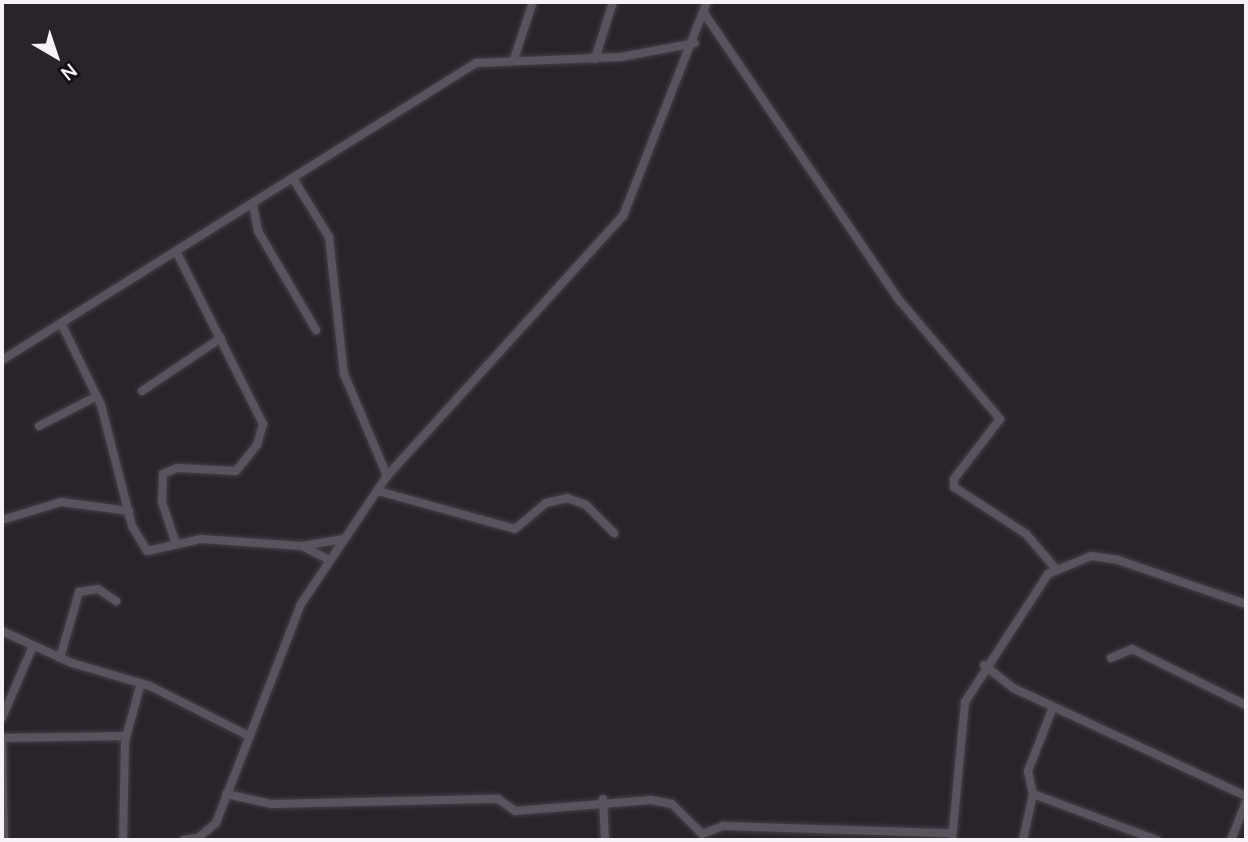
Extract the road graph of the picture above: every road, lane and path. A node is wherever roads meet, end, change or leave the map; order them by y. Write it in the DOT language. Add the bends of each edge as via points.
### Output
graph roads {
  1 [pos="533,2"];
  2 [pos="613,2"];
  3 [pos="707,2"];
  4 [pos="704,13"];
  5 [pos="695,43"];
  6 [pos="514,59"];
  7 [pos="595,59"];
  8 [pos="294,180"];
  9 [pos="253,205"];
  10 [pos="177,253"];
  11 [pos="62,325"];
  12 [pos="316,330"];
  13 [pos="221,338"];
  14 [pos="2,360"];
  15 [pos="142,391"];
  16 [pos="96,396"];
  17 [pos="39,426"];
  18 [pos="387,476"];
  19 [pos="377,491"];
  20 [pos="129,510"];
  21 [pos="2,519"];
  22 [pos="614,533"];
  23 [pos="343,539"];
  24 [pos="176,544"];
  25 [pos="302,546"];
  26 [pos="329,560"];
  27 [pos="1056,569"];
  28 [pos="116,601"];
  29 [pos="1246,604"];
  30 [pos="2,631"];
  31 [pos="33,646"];
  32 [pos="60,658"];
  33 [pos="1111,658"];
  34 [pos="984,665"];
  35 [pos="141,683"];
  36 [pos="1246,705"];
  37 [pos="1053,707"];
  38 [pos="2,718"];
  39 [pos="125,736"];
  40 [pos="249,736"];
  41 [pos="2,738"];
  42 [pos="226,794"];
  43 [pos="1033,794"];
  44 [pos="603,799"];
  45 [pos="1245,804"];
  46 [pos="696,831"];
  47 [pos="952,837"];
  48 [pos="4,840"];
  49 [pos="123,840"];
  50 [pos="184,840"];
  51 [pos="605,840"];
  52 [pos="690,840"];
  53 [pos="1023,840"];
  54 [pos="1157,840"];
  55 [pos="1231,840"];
  1 -- 6 [label="street"];
  2 -- 7 [label="street"];
  3 -- 4 [label="street"];
  4 -- 5 [label="street"];
  4 -- 27 [label="street" via="900,301 1000,419 954,479 954,487 1026,534"];
  5 -- 7 [label="street"];
  5 -- 18 [label="street" via="640,183 614,228"];
  6 -- 7 [label="street"];
  6 -- 8 [label="street" via="476,63"];
  8 -- 9 [label="street"];
  8 -- 18 [label="street" via="329,237 344,374"];
  9 -- 10 [label="street"];
  9 -- 12 [label="street" via="258,230"];
  10 -- 11 [label="street"];
  10 -- 13 [label="street"];
  11 -- 14 [label="street"];
  11 -- 16 [label="street"];
  13 -- 15 [label="street"];
  13 -- 24 [label="street" via="260,412 261,438 236,471 177,468 163,474 162,502"];
  16 -- 17 [label="street"];
  16 -- 20 [label="street"];
  18 -- 19 [label="street"];
  19 -- 22 [label="street" via="515,529 546,503 566,498 586,505"];
  19 -- 23 [label="street"];
  20 -- 21 [label="street" via="61,502"];
  20 -- 24 [label="street" via="147,551"];
  23 -- 25 [label="street"];
  23 -- 26 [label="street"];
  24 -- 25 [label="street" via="201,539"];
  25 -- 26 [label="street"];
  26 -- 40 [label="street" via="289,629"];
  27 -- 29 [label="street" via="1091,556 1118,560"];
  27 -- 34 [label="street" via="1033,592"];
  28 -- 32 [label="street" via="98,589 79,592"];
  30 -- 31 [label="street"];
  31 -- 32 [label="street"];
  31 -- 38 [label="street"];
  32 -- 35 [label="street"];
  33 -- 36 [label="street" via="1132,649"];
  34 -- 37 [label="street"];
  34 -- 47 [label="street" via="958,730"];
  35 -- 39 [label="street"];
  35 -- 40 [label="street"];
  37 -- 43 [label="street" via="1028,771"];
  37 -- 45 [label="street"];
  39 -- 41 [label="street"];
  39 -- 49 [label="street"];
  40 -- 42 [label="street"];
  41 -- 48 [label="street"];
  42 -- 44 [label="street" via="271,804 498,799 515,811"];
  42 -- 50 [label="street" via="209,832"];
  43 -- 53 [label="street"];
  43 -- 54 [label="street"];
  44 -- 46 [label="street" via="668,802"];
  44 -- 51 [label="street"];
  45 -- 55 [label="street"];
  46 -- 47 [label="street" via="723,826"];
  46 -- 52 [label="street"];
}
